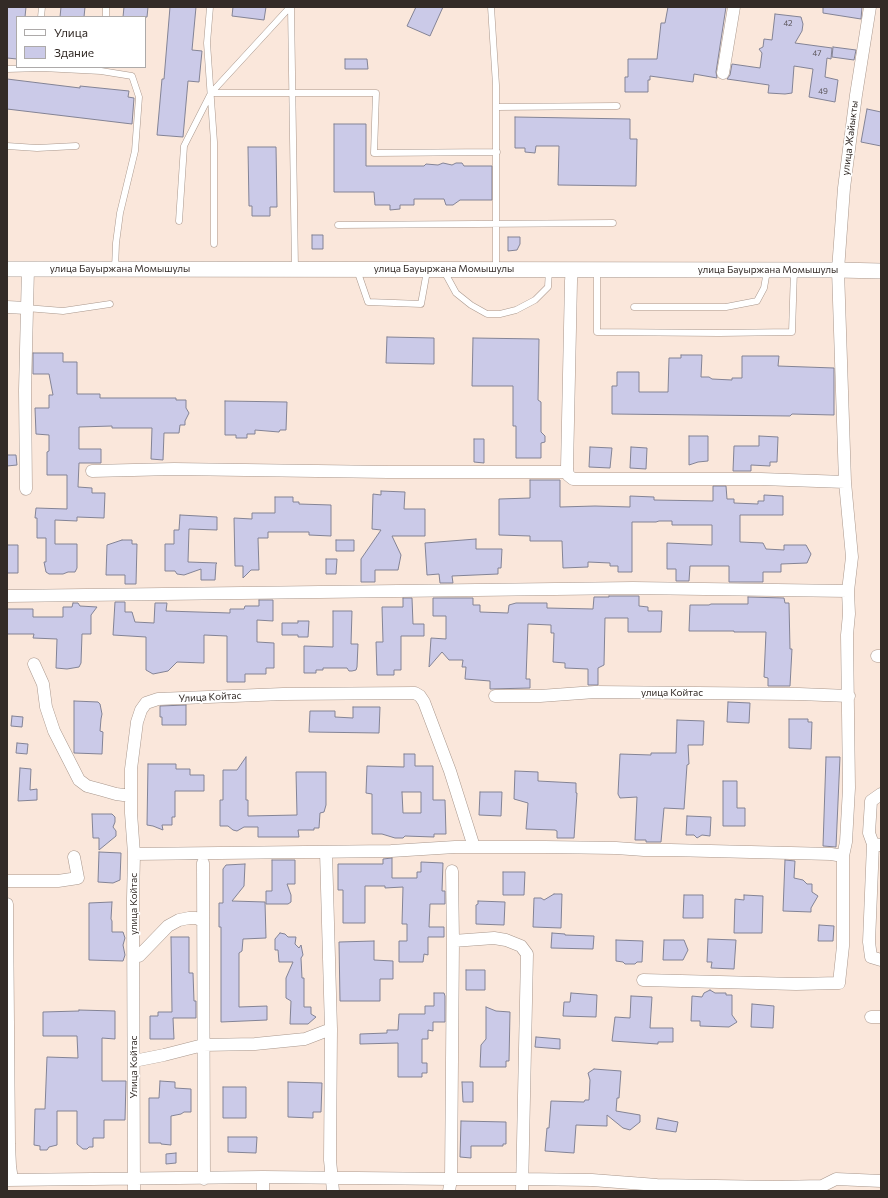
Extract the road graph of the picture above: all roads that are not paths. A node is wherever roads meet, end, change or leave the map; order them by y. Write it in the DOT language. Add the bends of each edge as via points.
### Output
graph roads {
  1 [pos="210,7"];
  2 [pos="291,7"];
  3 [pos="492,7"];
  4 [pos="734,7"];
  5 [pos="870,7"];
  6 [pos="22,68"];
  7 [pos="70,68"];
  8 [pos="7,69"];
  9 [pos="102,69"];
  10 [pos="723,73"];
  11 [pos="211,93"];
  12 [pos="292,93"];
  13 [pos="617,106"];
  14 [pos="496,107"];
  15 [pos="7,146"];
  16 [pos="76,146"];
  17 [pos="497,152"];
  18 [pos="179,221"];
  19 [pos="613,223"];
  20 [pos="338,225"];
  21 [pos="497,225"];
  22 [pos="214,244"];
  23 [pos="7,269"];
  24 [pos="28,269"];
  25 [pos="115,269"];
  26 [pos="295,269"];
  27 [pos="357,269"];
  28 [pos="427,269"];
  29 [pos="443,269"];
  30 [pos="496,269"];
  31 [pos="572,269"];
  32 [pos="597,269"];
  33 [pos="549,270"];
  34 [pos="767,270"];
  35 [pos="794,270"];
  36 [pos="838,270"];
  37 [pos="881,271"];
  38 [pos="110,304"];
  39 [pos="7,307"];
  40 [pos="634,307"];
  41 [pos="26,308"];
  42 [pos="92,471"];
  43 [pos="567,472"];
  44 [pos="845,482"];
  45 [pos="26,489"];
  46 [pos="848,591"];
  47 [pos="7,596"];
  48 [pos="34,664"];
  49 [pos="495,696"];
  50 [pos="848,696"];
  51 [pos="881,794"];
  52 [pos="131,796"];
  53 [pos="877,844"];
  54 [pos="474,847"];
  55 [pos="326,852"];
  56 [pos="134,854"];
  57 [pos="843,856"];
  58 [pos="74,857"];
  59 [pos="202,863"];
  60 [pos="452,871"];
  61 [pos="7,881"];
  62 [pos="7,904"];
  63 [pos="203,921"];
  64 [pos="453,941"];
  65 [pos="134,956"];
  66 [pos="881,960"];
  67 [pos="643,980"];
  68 [pos="330,1029"];
  69 [pos="203,1045"];
  70 [pos="134,1061"];
  71 [pos="332,1177"];
  72 [pos="263,1178"];
  73 [pos="204,1179"];
  74 [pos="522,1179"];
  75 [pos="10,1180"];
  76 [pos="881,1181"];
  77 [pos="64,1185"];
  78 [pos="134,1185"];
  79 [pos="450,1185"];
  80 [pos="263,1191"];
  81 [pos="333,1191"];
  82 [pos="522,1191"];
  1 -- 11 [label="lane" via="207,43"];
  2 -- 11 [label="lane"];
  2 -- 12 [label="lane"];
  3 -- 14 [label="lane"];
  4 -- 10 [label="street"];
  5 -- 36 [label="street, улица Жайыкты" via="844,188"];
  6 -- 8 [label="lane"];
  7 -- 9 [label="lane"];
  9 -- 25 [label="lane" via="132,76 139,97 135,151 120,213"];
  11 -- 12 [label="lane"];
  11 -- 18 [label="lane" via="184,146"];
  11 -- 22 [label="lane" via="214,142"];
  12 -- 17 [label="lane" via="376,93 374,153"];
  12 -- 26 [label="lane"];
  13 -- 14 [label="lane"];
  14 -- 17 [label="lane"];
  15 -- 16 [label="lane"];
  17 -- 21 [label="lane"];
  19 -- 21 [label="lane"];
  20 -- 21 [label="lane"];
  21 -- 30 [label="lane"];
  23 -- 24 [label="street, улица Бауыржана Момышулы"];
  24 -- 25 [label="street, улица Бауыржана Момышулы"];
  24 -- 41 [label="street"];
  25 -- 26 [label="street, улица Бауыржана Момышулы"];
  26 -- 27 [label="street, улица Бауыржана Момышулы"];
  27 -- 28 [label="street, улица Бауыржана Момышулы"];
  27 -- 28 [label="lane" via="368,302 421,304"];
  28 -- 29 [label="street, улица Бауыржана Момышулы"];
  29 -- 30 [label="street, улица Бауыржана Момышулы"];
  29 -- 33 [label="lane" via="456,293 487,314 516,310 535,300 548,287"];
  30 -- 33 [label="street, улица Бауыржана Момышулы"];
  31 -- 32 [label="street, улица Бауыржана Момышулы"];
  31 -- 33 [label="street, улица Бауыржана Момышулы"];
  31 -- 43 [label="street"];
  32 -- 34 [label="street, улица Бауыржана Момышулы"];
  32 -- 35 [label="lane" via="597,332 711,333 792,332"];
  34 -- 35 [label="street, улица Бауыржана Момышулы"];
  34 -- 40 [label="lane" via="764,288 757,301 726,307"];
  35 -- 36 [label="street, улица Бауыржана Момышулы"];
  36 -- 37 [label="street, улица Бауыржана Момышулы"];
  36 -- 44 [label="street, улица Жайыкты"];
  38 -- 41 [label="lane" via="63,312"];
  39 -- 41 [label="street"];
  41 -- 45 [label="street"];
  42 -- 43 [label="street" via="174,469"];
  43 -- 44 [label="street" via="573,478"];
  44 -- 46 [label="street, улица Жайыкты" via="852,557"];
  46 -- 47 [label="street" via="633,588"];
  46 -- 50 [label="street, улица Жайыкты"];
  48 -- 52 [label="street" via="43,684 46,706 54,731 80,780 88,786"];
  49 -- 50 [label="street, улица Койтас" via="595,692"];
  50 -- 57 [label="street, улица Жайыкты" via="849,788"];
  51 -- 53 [label="street" via="871,800 869,833"];
  52 -- 54 [label="street, Улица Койтас" via="131,769 137,722 146,703 158,699 283,694 415,693 424,702 450,771"];
  52 -- 56 [label="street, Улица Койтас"];
  53 -- 66 [label="street" via="869,942 872,957"];
  54 -- 55 [label="street"];
  54 -- 57 [label="street" via="616,848"];
  55 -- 56 [label="street"];
  55 -- 68 [label="street"];
  56 -- 65 [label="street, улица Койтас"];
  57 -- 67 [label="street, улица Жайыкты" via="843,946 839,983"];
  58 -- 61 [label="street" via="78,878 58,881"];
  59 -- 63 [label="street"];
  60 -- 64 [label="street"];
  62 -- 75 [label="street"];
  63 -- 65 [label="street" via="196,918 179,920 168,926 139,956"];
  63 -- 69 [label="street"];
  64 -- 74 [label="street" via="494,938 506,940 521,946 527,954"];
  64 -- 79 [label="street"];
  65 -- 70 [label="street, Улица Койтас"];
  68 -- 69 [label="street" via="305,1039 255,1044"];
  68 -- 71 [label="street"];
  69 -- 70 [label="street"];
  69 -- 73 [label="street"];
  70 -- 78 [label="street, Улица Койтас"];
  71 -- 72 [label="street"];
  71 -- 79 [label="street"];
  71 -- 81 [label="street"];
  72 -- 73 [label="street"];
  72 -- 80 [label="street"];
  73 -- 78 [label="street"];
  74 -- 76 [label="street" via="775,1187 822,1186 836,1179"];
  74 -- 79 [label="street"];
  74 -- 82 [label="street"];
  75 -- 77 [label="street"];
  77 -- 78 [label="street"];
}
